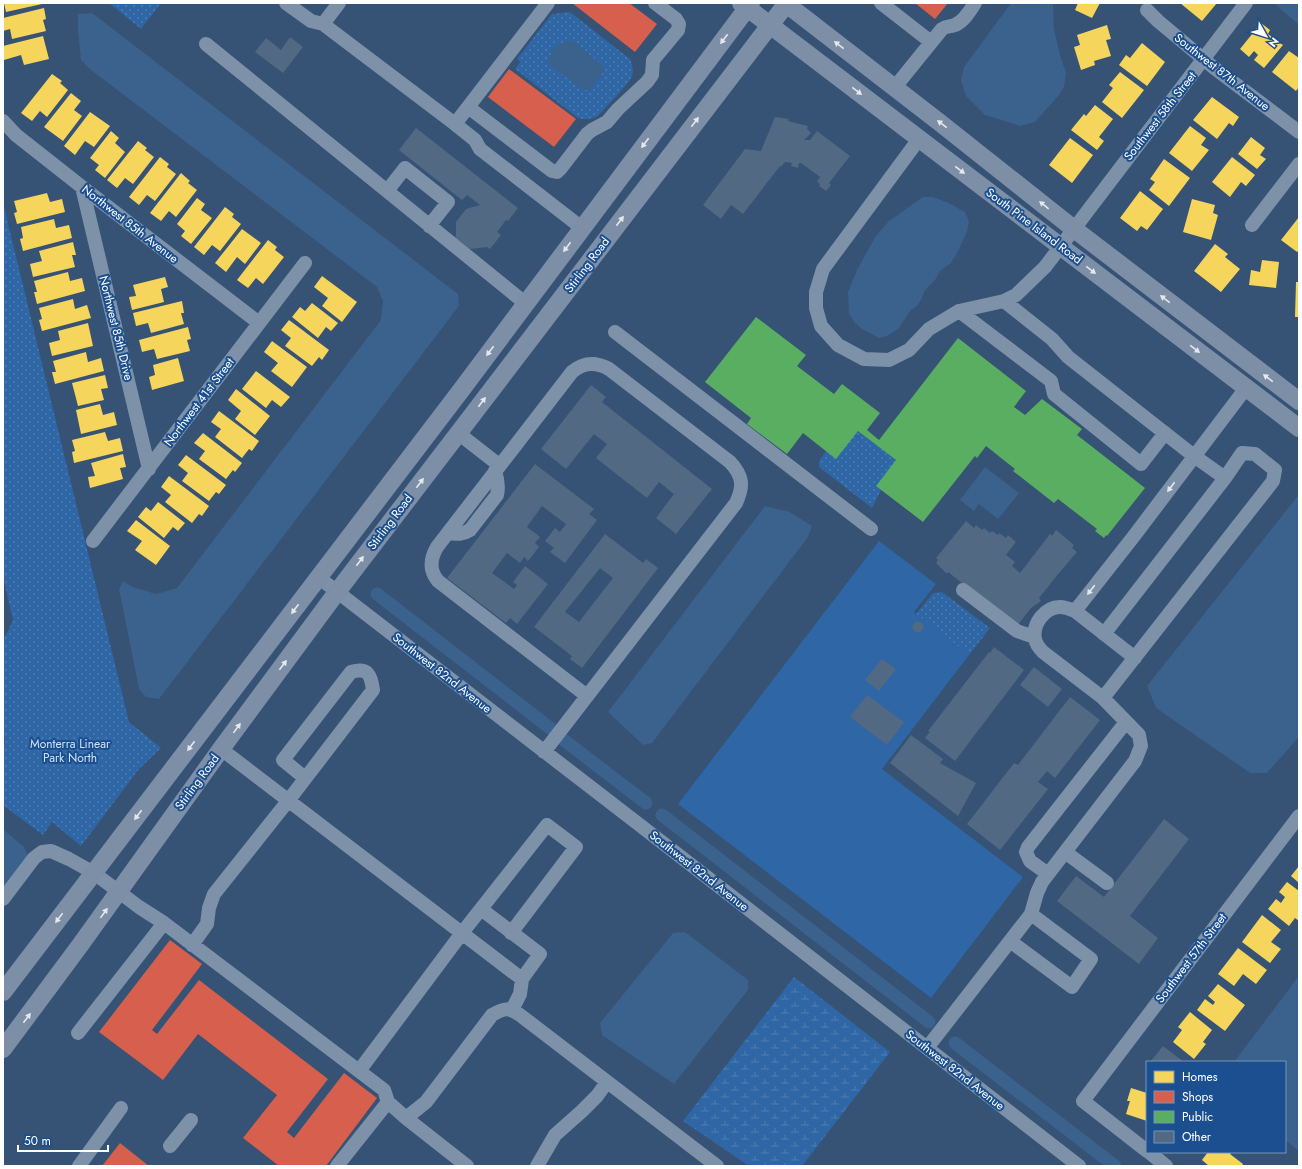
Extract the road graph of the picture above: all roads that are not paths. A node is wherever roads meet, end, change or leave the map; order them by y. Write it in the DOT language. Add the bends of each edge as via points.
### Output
graph roads {
  1 [pos="286,3"];
  2 [pos="339,3"];
  3 [pos="548,3"];
  4 [pos="655,3"];
  5 [pos="786,3"];
  6 [pos="881,3"];
  7 [pos="976,3"];
  8 [pos="1246,3"];
  9 [pos="746,5"];
  10 [pos="1147,10"];
  11 [pos="323,24"];
  12 [pos="770,24"];
  13 [pos="931,42"];
  14 [pos="206,44"];
  15 [pos="1204,59"];
  16 [pos="895,87"];
  17 [pos="468,107"];
  18 [pos="3,121"];
  19 [pos="455,124"];
  20 [pos="1299,132"];
  21 [pos="919,139"];
  22 [pos="1299,164"];
  23 [pos="82,187"];
  24 [pos="387,191"];
  25 [pos="1252,225"];
  26 [pos="429,226"];
  27 [pos="582,228"];
  28 [pos="1074,230"];
  29 [pos="1060,246"];
  30 [pos="305,263"];
  31 [pos="1004,301"];
  32 [pos="525,303"];
  33 [pos="959,311"];
  34 [pos="546,318"];
  35 [pos="259,324"];
  36 [pos="615,332"];
  37 [pos="1246,388"];
  38 [pos="1299,401"];
  39 [pos="1299,428"];
  40 [pos="458,433"];
  41 [pos="1165,433"];
  42 [pos="1194,456"];
  43 [pos="149,468"];
  44 [pos="497,468"];
  45 [pos="1225,478"];
  46 [pos="871,529"];
  47 [pos="93,541"];
  48 [pos="318,577"];
  49 [pos="962,590"];
  50 [pos="337,592"];
  51 [pos="1075,611"];
  52 [pos="1104,634"];
  53 [pos="1034,637"];
  54 [pos="1135,658"];
  55 [pos="587,696"];
  56 [pos="1103,698"];
  57 [pos="1126,722"];
  58 [pos="221,749"];
  59 [pos="544,752"];
  60 [pos="306,778"];
  61 [pos="288,801"];
  62 [pos="1299,816"];
  63 [pos="1065,852"];
  64 [pos="94,873"];
  65 [pos="1048,874"];
  66 [pos="1107,883"];
  67 [pos="119,892"];
  68 [pos="3,899"];
  69 [pos="481,909"];
  70 [pos="1032,914"];
  71 [pos="164,923"];
  72 [pos="462,933"];
  73 [pos="511,933"];
  74 [pos="1010,941"];
  75 [pos="192,945"];
  76 [pos="522,979"];
  77 [pos="3,992"];
  78 [pos="512,1010"];
  79 [pos="78,1033"];
  80 [pos="927,1048"];
  81 [pos="3,1049"];
  82 [pos="359,1071"];
  83 [pos="607,1082"];
  84 [pos="388,1102"];
  85 [pos="122,1108"];
  86 [pos="406,1118"];
  87 [pos="191,1120"];
  88 [pos="170,1146"];
  89 [pos="1146,1149"];
  90 [pos="1150,1153"];
  91 [pos="79,1166"];
  92 [pos="337,1166"];
  93 [pos="468,1166"];
  94 [pos="537,1166"];
  95 [pos="717,1166"];
  96 [pos="1079,1166"];
  97 [pos="1166,1166"];
  1 -- 11 [label="street" via="311,21"];
  2 -- 11 [label="street"];
  3 -- 17 [label="street"];
  4 -- 17 [label="street" via="679,24 678,30 653,60 652,75 607,122 587,134 557,172 552,171"];
  5 -- 12 [label="main road, Stirling Road"];
  16 -- 5 [label="main road, South Pine Island Road, one-way"];
  6 -- 13 [label="street"];
  7 -- 13 [label="street" via="962,21 944,27"];
  8 -- 15 [label="street, Southwest 58th Street"];
  9 -- 12 [label="main road, South Pine Island Road"];
  9 -- 27 [label="main road, Stirling Road, one-way"];
  10 -- 15 [label="street, Southwest 87th Avenue"];
  11 -- 19 [label="street"];
  12 -- 21 [label="main road, South Pine Island Road, one-way"];
  34 -- 12 [label="main road, Stirling Road, one-way"];
  13 -- 16 [label="street"];
  14 -- 24 [label="street"];
  15 -- 20 [label="street, Southwest 87th Avenue"];
  15 -- 28 [label="street, Southwest 58th Street"];
  28 -- 16 [label="main road, South Pine Island Road, one-way"];
  17 -- 19 [label="street"];
  18 -- 23 [label="street, Northwest 85th Avenue" via="16,135"];
  19 -- 27 [label="street" via="475,140 480,149"];
  21 -- 29 [label="main road, South Pine Island Road, one-way"];
  21 -- 33 [label="street, Southwest 58th Street" via="824,269 816,292 816,308 821,326 838,344 864,359 889,360 909,350 929,329"];
  22 -- 25 [label="street"];
  23 -- 35 [label="street, Northwest 85th Avenue"];
  23 -- 43 [label="street, Northwest 85th Drive"];
  24 -- 26 [label="street"];
  24 -- 26 [label="street" via="405,168 448,202"];
  26 -- 32 [label="street"];
  27 -- 32 [label="main road, Stirling Road, one-way"];
  28 -- 29 [label="street, Southwest 58th Street"];
  38 -- 28 [label="main road, South Pine Island Road, one-way"];
  29 -- 31 [label="street, Southwest 58th Street" via="1045,268 1031,282"];
  29 -- 37 [label="main road, South Pine Island Road, one-way"];
  30 -- 35 [label="street, Northwest 41st Street"];
  31 -- 33 [label="street, Southwest 58th Street"];
  31 -- 41 [label="street" via="1052,339 1068,357"];
  32 -- 34 [label="main road"];
  32 -- 48 [label="main road, Stirling Road, one-way"];
  33 -- 41 [label="street" via="1051,381 1054,394 1141,464"];
  40 -- 34 [label="main road, Stirling Road, one-way"];
  35 -- 43 [label="street, Northwest 41st Street"];
  36 -- 46 [label="street"];
  37 -- 39 [label="main road, South Pine Island Road"];
  37 -- 42 [label="street"];
  40 -- 44 [label="street"];
  50 -- 40 [label="main road, Stirling Road, one-way"];
  41 -- 42 [label="street"];
  42 -- 45 [label="street"];
  42 -- 51 [label="street, one-way"];
  43 -- 47 [label="street, Northwest 41st Street"];
  44 -- 55 [label="street" via="433,554 431,561 434,576 438,582"];
  44 -- 55 [label="street" via="572,372 581,366 595,364 609,369 730,462 739,473 741,488 736,503"];
  45 -- 52 [label="street"];
  45 -- 54 [label="street" via="1242,453 1255,454 1275,470 1273,481"];
  48 -- 50 [label="street, Southwest 82nd Avenue"];
  48 -- 64 [label="main road, Stirling Road, one-way"];
  49 -- 53 [label="street" via="1017,631"];
  58 -- 50 [label="main road, Stirling Road, one-way"];
  50 -- 59 [label="street, Southwest 82nd Avenue"];
  51 -- 52 [label="street"];
  51 -- 53 [label="street" via="1058,607 1050,610 1038,620"];
  52 -- 54 [label="street"];
  53 -- 56 [label="street" via="1043,652"];
  54 -- 56 [label="street"];
  55 -- 59 [label="street"];
  56 -- 57 [label="street"];
  57 -- 63 [label="street" via="1139,735 1142,746 1135,761"];
  57 -- 65 [label="street" via="1028,847 1026,852 1030,861"];
  58 -- 61 [label="street"];
  58 -- 67 [label="main road, Stirling Road"];
  59 -- 80 [label="street, Southwest 82nd Avenue"];
  60 -- 60 [label="street" via="283,760 351,672 365,671 371,677 373,690"];
  60 -- 61 [label="street"];
  61 -- 72 [label="street"];
  61 -- 75 [label="street" via="214,894 207,924"];
  62 -- 89 [label="street, Southwest 57th Street" via="1083,1101"];
  63 -- 65 [label="street"];
  63 -- 66 [label="street"];
  64 -- 67 [label="street"];
  64 -- 68 [label="street" via="51,851 42,852 34,858"];
  64 -- 77 [label="main road, Stirling Road, one-way"];
  65 -- 70 [label="street" via="1037,893"];
  67 -- 71 [label="street"];
  81 -- 67 [label="main road, Stirling Road, one-way"];
  69 -- 72 [label="street"];
  69 -- 73 [label="street"];
  69 -- 73 [label="street" via="548,824 576,847"];
  70 -- 74 [label="street"];
  70 -- 74 [label="street" via="1091,959 1072,987"];
  71 -- 75 [label="street"];
  71 -- 79 [label="street"];
  72 -- 76 [label="street"];
  72 -- 82 [label="street"];
  73 -- 76 [label="street" via="540,954"];
  74 -- 80 [label="street"];
  75 -- 82 [label="street"];
  76 -- 78 [label="street" via="520,994"];
  78 -- 83 [label="street"];
  78 -- 86 [label="street" via="501,1009 492,1015 426,1102"];
  80 -- 96 [label="street, Southwest 82nd Avenue"];
  82 -- 84 [label="street" via="384,1090"];
  83 -- 94 [label="street" via="597,1096 555,1135"];
  83 -- 95 [label="street"];
  84 -- 86 [label="street"];
  84 -- 92 [label="street"];
  85 -- 91 [label="street"];
  86 -- 93 [label="street"];
  87 -- 88 [label="street"];
  90 -- 97 [label="street"];
}
